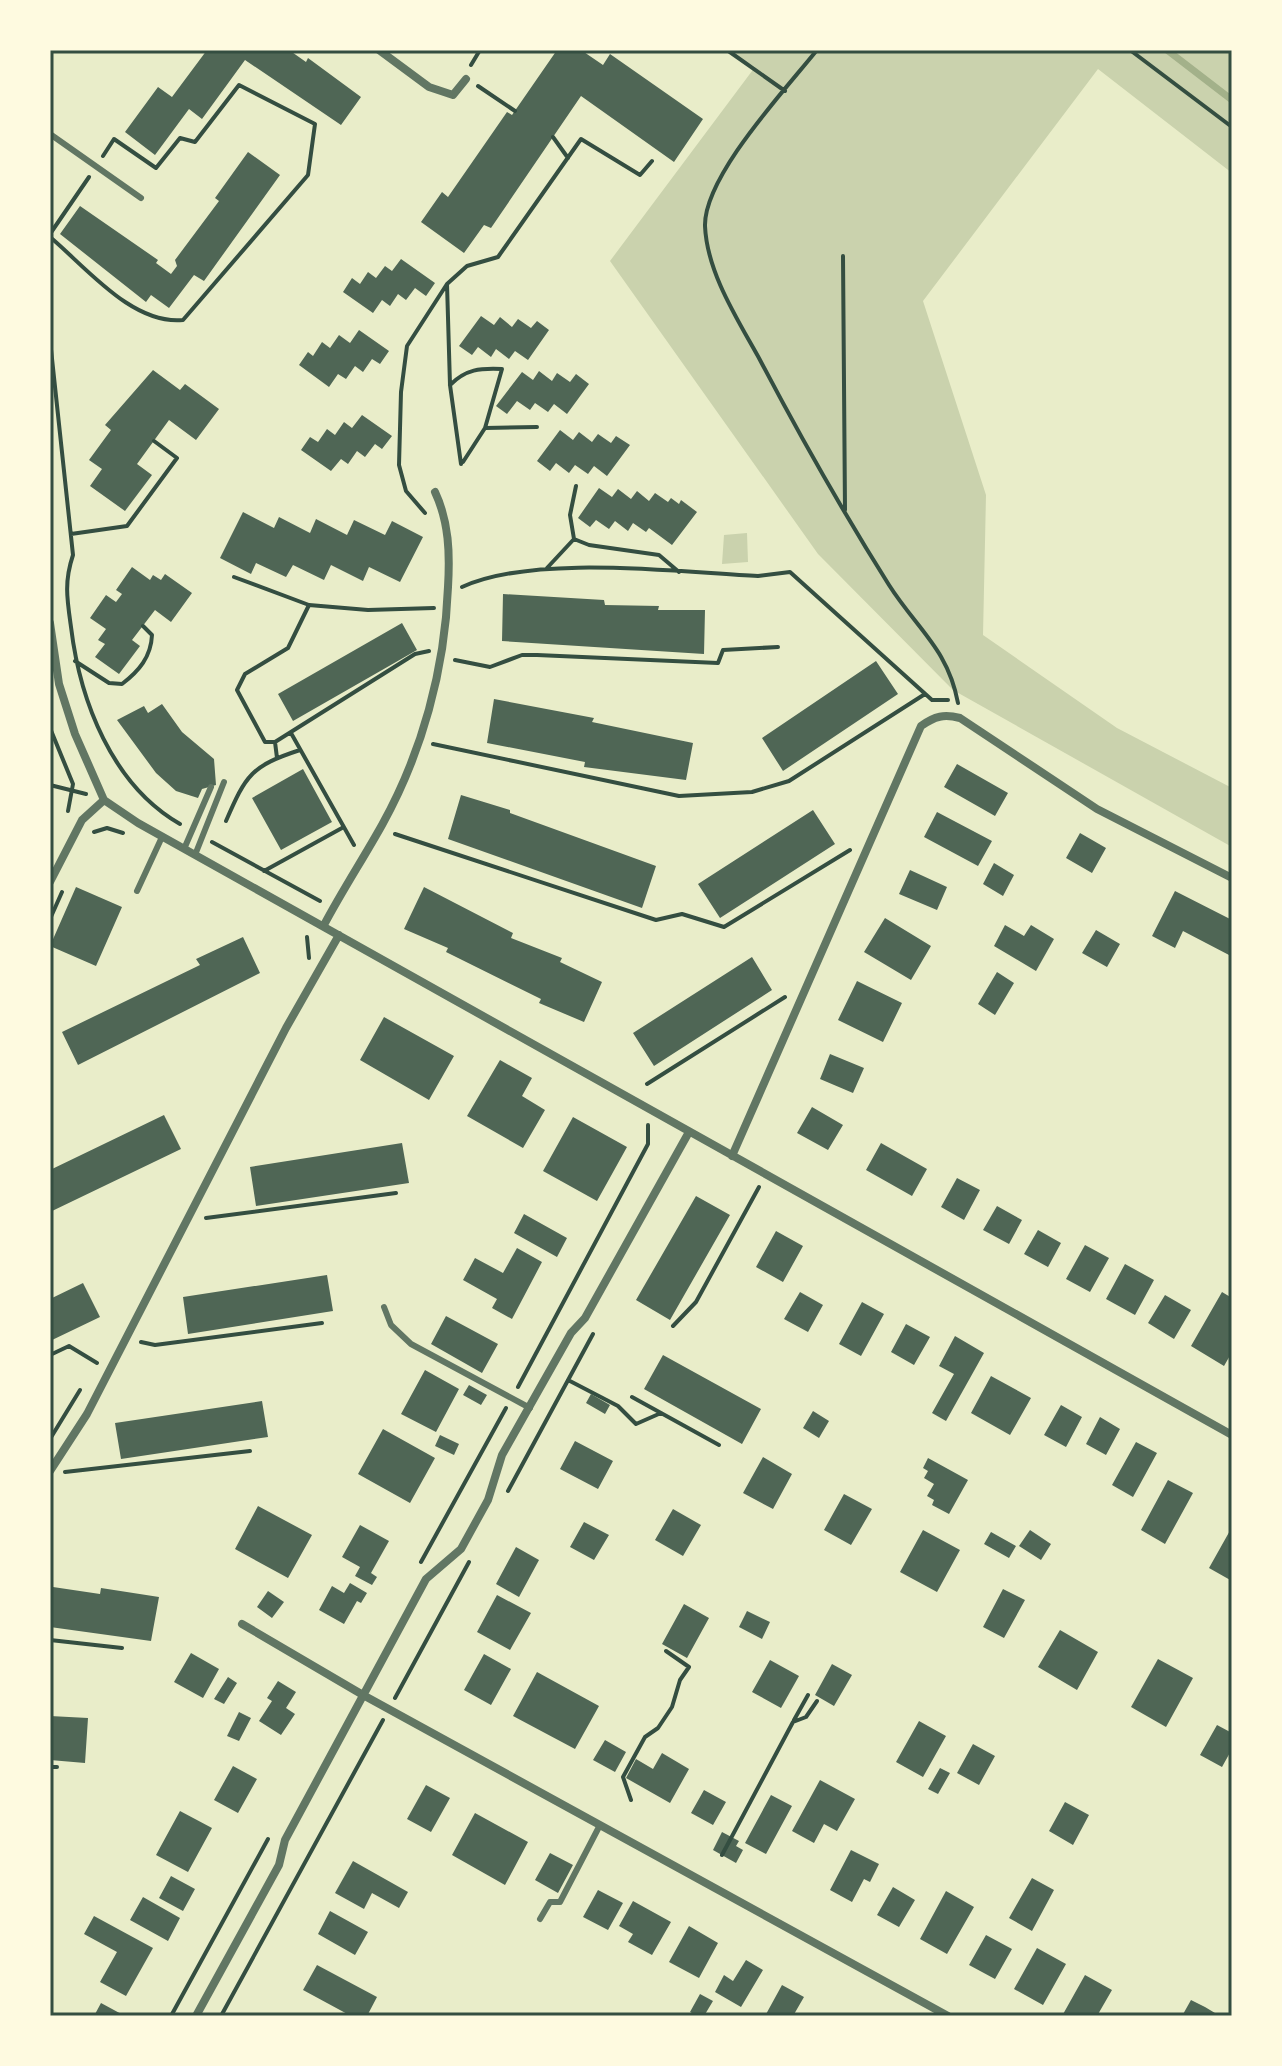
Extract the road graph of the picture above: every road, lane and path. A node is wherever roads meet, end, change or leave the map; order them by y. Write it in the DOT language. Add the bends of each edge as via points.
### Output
graph roads {
  1 [pos="379,50"];
  2 [pos="727,50"];
  3 [pos="817,50"];
  4 [pos="1130,50"];
  5 [pos="466,79"];
  6 [pos="785,91"];
  7 [pos="515,111"];
  8 [pos="1232,127"];
  9 [pos="50,134"];
  10 [pos="553,137"];
  11 [pos="568,158"];
  12 [pos="652,161"];
  13 [pos="96,166"];
  14 [pos="141,198"];
  15 [pos="50,235"];
  16 [pos="843,256"];
  17 [pos="447,284"];
  18 [pos="50,340"];
  19 [pos="450,385"];
  20 [pos="537,427"];
  21 [pos="485,428"];
  22 [pos="154,441"];
  23 [pos="576,486"];
  24 [pos="435,492"];
  25 [pos="845,512"];
  26 [pos="431,519"];
  27 [pos="71,534"];
  28 [pos="574,539"];
  29 [pos="546,569"];
  30 [pos="679,572"];
  31 [pos="234,577"];
  32 [pos="462,587"];
  33 [pos="439,597"];
  34 [pos="309,605"];
  35 [pos="438,608"];
  36 [pos="437,620"];
  37 [pos="50,623"];
  38 [pos="143,626"];
  39 [pos="50,633"];
  40 [pos="434,641"];
  41 [pos="778,647"];
  42 [pos="433,650"];
  43 [pos="455,660"];
  44 [pos="75,661"];
  45 [pos="431,663"];
  46 [pos="925,694"];
  47 [pos="932,700"];
  48 [pos="960,718"];
  49 [pos="50,728"];
  50 [pos="291,733"];
  51 [pos="275,742"];
  52 [pos="431,743"];
  53 [pos="300,750"];
  54 [pos="277,758"];
  55 [pos="224,782"];
  56 [pos="50,785"];
  57 [pos="211,787"];
  58 [pos="73,789"];
  59 [pos="104,800"];
  60 [pos="64,821"];
  61 [pos="343,827"];
  62 [pos="192,831"];
  63 [pos="392,833"];
  64 [pos="362,836"];
  65 [pos="162,837"];
  66 [pos="203,837"];
  67 [pos="215,844"];
  68 [pos="184,849"];
  69 [pos="850,850"];
  70 [pos="195,855"];
  71 [pos="264,871"];
  72 [pos="1232,878"];
  73 [pos="50,882"];
  74 [pos="137,891"];
  75 [pos="322,902"];
  76 [pos="324,925"];
  77 [pos="339,935"];
  78 [pos="787,995"];
  79 [pos="647,1084"];
  80 [pos="689,1132"];
  81 [pos="732,1156"];
  82 [pos="759,1187"];
  83 [pos="396,1193"];
  84 [pos="206,1218"];
  85 [pos="384,1307"];
  86 [pos="322,1323"];
  87 [pos="598,1325"];
  88 [pos="673,1326"];
  89 [pos="141,1342"];
  90 [pos="50,1355"];
  91 [pos="91,1373"];
  92 [pos="568,1380"];
  93 [pos="84,1384"];
  94 [pos="632,1397"];
  95 [pos="530,1408"];
  96 [pos="661,1413"];
  97 [pos="1232,1435"];
  98 [pos="50,1439"];
  99 [pos="719,1445"];
  100 [pos="250,1451"];
  101 [pos="50,1471"];
  102 [pos="63,1472"];
  103 [pos="506,1494"];
  104 [pos="476,1549"];
  105 [pos="242,1624"];
  106 [pos="50,1640"];
  107 [pos="122,1648"];
  108 [pos="666,1651"];
  109 [pos="363,1695"];
  110 [pos="808,1695"];
  111 [pos="817,1701"];
  112 [pos="389,1709"];
  113 [pos="793,1722"];
  114 [pos="50,1767"];
  115 [pos="57,1767"];
  116 [pos="631,1800"];
  117 [pos="600,1825"];
  118 [pos="722,1855"];
  119 [pos="540,1919"];
  120 [pos="196,2016"];
  121 [pos="221,2016"];
  122 [pos="948,2016"];
  1 -- 5 [label="street" via="429,87 453,95"];
  2 -- 6 [label="path"];
  3 -- 6 [label="path"];
  4 -- 8 [label="path"];
  5 -- 7 [label="path"];
  6 -- 25 [label="path" via="730,160 705,225 718,280"];
  9 -- 13 [label="lane"];
  10 -- 11 [label="path"];
  11 -- 12 [label="path" via="581,139 640,175"];
  11 -- 17 [label="path" via="498,257 467,266"];
  13 -- 14 [label="lane"];
  13 -- 15 [label="path"];
  13 -- 15 [label="path" via="114,139 156,168 180,138 195,142 239,85 315,124 308,175 183,320 166,322 141,312"];
  16 -- 25 [label="path"];
  17 -- 19 [label="path"];
  17 -- 26 [label="path" via="407,346 401,392 399,465 406,491"];
  18 -- 27 [label="path"];
  19 -- 21 [label="path" via="477,368 502,369"];
  19 -- 21 [label="path" via="461,464"];
  20 -- 21 [label="path"];
  22 -- 27 [label="path" via="177,458 127,526"];
  23 -- 28 [label="path" via="570,515"];
  24 -- 76 [label="street" via="446,514 449,575 443,650 428,712 382,825"];
  25 -- 48 [label="path" via="891,588 940,649 953,678"];
  27 -- 44 [label="path" via="73,555 65,578"];
  28 -- 29 [label="path"];
  28 -- 30 [label="path" via="659,555"];
  29 -- 30 [label="path"];
  29 -- 32 [label="path" via="503,573"];
  30 -- 46 [label="path" via="790,572"];
  31 -- 34 [label="path"];
  33 -- 35 [label="path"];
  34 -- 35 [label="path"];
  34 -- 51 [label="path" via="288,648 245,674 237,690 265,742"];
  35 -- 36 [label="path"];
  37 -- 39 [label="street"];
  38 -- 44 [label="path" via="152,635 151,645 141,668 122,684 109,683"];
  39 -- 59 [label="street" via="75,734"];
  40 -- 42 [label="path"];
  41 -- 43 [label="path" via="723,650 718,663 522,655 490,667"];
  42 -- 45 [label="path"];
  42 -- 50 [label="path" via="415,654"];
  44 -- 62 [label="path" via="109,750 149,800"];
  46 -- 47 [label="path"];
  46 -- 52 [label="path" via="789,781 719,796 679,796"];
  48 -- 72 [label="street" via="1097,809"];
  48 -- 81 [label="street" via="947,714 921,726"];
  49 -- 58 [label="path"];
  50 -- 51 [label="path"];
  50 -- 53 [label="path"];
  51 -- 54 [label="path"];
  53 -- 54 [label="path"];
  53 -- 61 [label="path"];
  54 -- 67 [label="path" via="246,777"];
  55 -- 66 [label="lane"];
  56 -- 58 [label="path"];
  57 -- 62 [label="lane"];
  58 -- 59 [label="path"];
  58 -- 60 [label="path"];
  59 -- 65 [label="street"];
  59 -- 73 [label="street" via="82,820"];
  61 -- 64 [label="path" via="356,848"];
  61 -- 71 [label="path"];
  62 -- 68 [label="lane"];
  63 -- 69 [label="path" via="656,920 682,914 724,927"];
  65 -- 68 [label="street"];
  65 -- 74 [label="lane"];
  66 -- 67 [label="path"];
  66 -- 70 [label="lane"];
  67 -- 71 [label="path"];
  68 -- 70 [label="street"];
  70 -- 76 [label="street"];
  71 -- 75 [label="path"];
  76 -- 77 [label="street"];
  77 -- 80 [label="street"];
  77 -- 101 [label="street" via="87,1414"];
  78 -- 79 [label="path"];
  80 -- 81 [label="street"];
  80 -- 95 [label="street"];
  81 -- 97 [label="street"];
  82 -- 88 [label="path" via="696,1302"];
  83 -- 84 [label="path"];
  85 -- 95 [label="lane" via="391,1325 411,1344"];
  86 -- 89 [label="path" via="155,1345"];
  87 -- 92 [label="path"];
  90 -- 91 [label="path" via="69,1346 97,1363"];
  92 -- 96 [label="path" via="618,1406 636,1424"];
  92 -- 103 [label="path"];
  93 -- 98 [label="path"];
  94 -- 96 [label="path"];
  95 -- 109 [label="street" via="502,1455 488,1500 461,1549 426,1579"];
  96 -- 99 [label="path"];
  100 -- 102 [label="path"];
  104 -- 112 [label="path"];
  105 -- 109 [label="street"];
  106 -- 107 [label="path"];
  108 -- 116 [label="path" via="689,1667 672,1707 645,1737 623,1777"];
  109 -- 112 [label="street"];
  109 -- 120 [label="street"];
  110 -- 113 [label="path"];
  111 -- 113 [label="path" via="806,1717"];
  112 -- 117 [label="street"];
  112 -- 121 [label="path"];
  113 -- 118 [label="path"];
  114 -- 115 [label="path"];
  117 -- 119 [label="lane" via="560,1902 550,1902"];
  117 -- 122 [label="street"];
}
